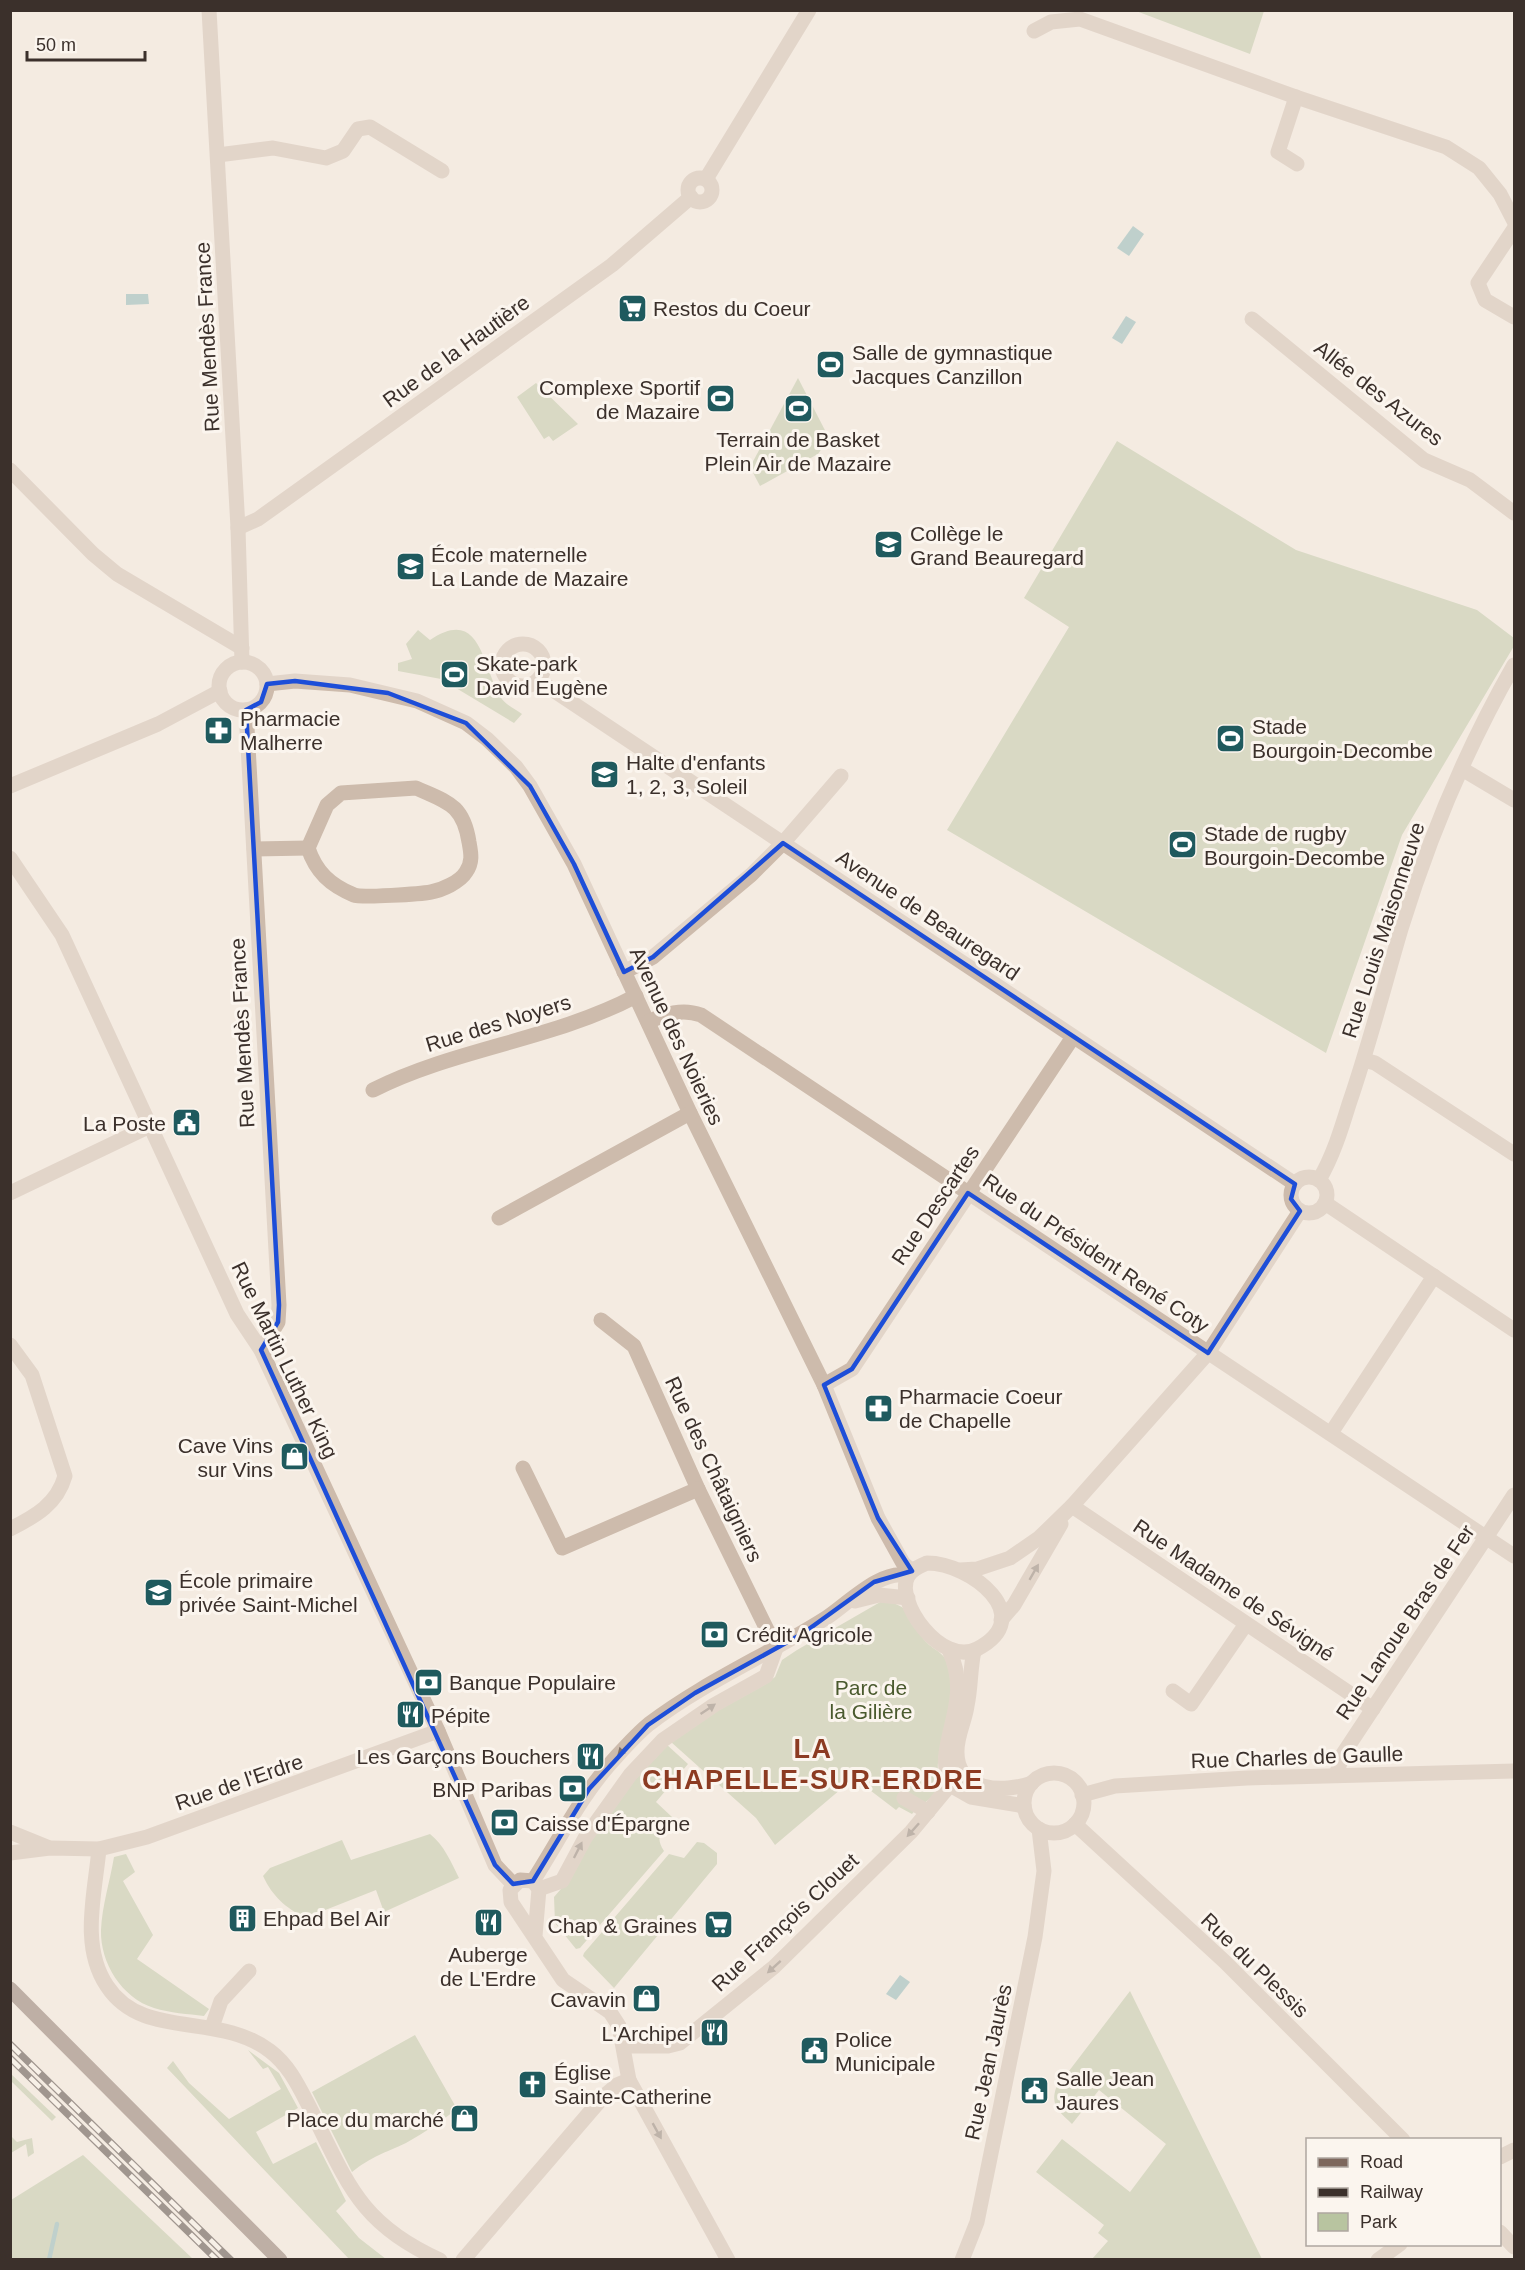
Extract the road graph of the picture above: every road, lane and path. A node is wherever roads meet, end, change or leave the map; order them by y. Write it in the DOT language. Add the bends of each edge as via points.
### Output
graph roads {
  1 [pos="209,10"];
  2 [pos="808,11"];
  3 [pos="1034,31"];
  4 [pos="1296,97"];
  5 [pos="218,155"];
  6 [pos="1297,164"];
  7 [pos="442,171"];
  8 [pos="1515,221"];
  9 [pos="1515,229"];
  10 [pos="1515,317"];
  11 [pos="1252,319"];
  12 [pos="10,471"];
  13 [pos="1515,513"];
  14 [pos="238,528"];
  15 [pos="242,655"];
  16 [pos="1515,664"];
  17 [pos="538,680"];
  18 [pos="267,684"];
  19 [pos="220,692"];
  20 [pos="246,710"];
  21 [pos="1462,769"];
  22 [pos="841,776"];
  23 [pos="10,786"];
  24 [pos="1515,800"];
  25 [pos="783,843"];
  26 [pos="308,848"];
  27 [pos="254,849"];
  28 [pos="10,858"];
  29 [pos="624,972"];
  30 [pos="636,996"];
  31 [pos="648,1022"];
  32 [pos="1073,1037"];
  33 [pos="1364,1060"];
  34 [pos="373,1090"];
  35 [pos="690,1113"];
  36 [pos="152,1125"];
  37 [pos="1515,1154"];
  38 [pos="1319,1180"];
  39 [pos="1295,1184"];
  40 [pos="10,1193"];
  41 [pos="968,1193"];
  42 [pos="1325,1203"];
  43 [pos="1300,1211"];
  44 [pos="499,1218"];
  45 [pos="1434,1276"];
  46 [pos="601,1320"];
  47 [pos="1515,1330"];
  48 [pos="10,1345"];
  49 [pos="261,1350"];
  50 [pos="1208,1353"];
  51 [pos="824,1385"];
  52 [pos="1331,1433"];
  53 [pos="523,1468"];
  54 [pos="698,1489"];
  55 [pos="1515,1496"];
  56 [pos="1072,1506"];
  57 [pos="10,1529"];
  58 [pos="1487,1538"];
  59 [pos="1515,1556"];
  60 [pos="960,1570"];
  61 [pos="910,1574"];
  62 [pos="908,1598"];
  63 [pos="848,1604"];
  64 [pos="1001,1620"];
  65 [pos="1246,1624"];
  66 [pos="776,1648"];
  67 [pos="949,1650"];
  68 [pos="974,1651"];
  69 [pos="1173,1691"];
  70 [pos="1373,1709"];
  71 [pos="438,1731"];
  72 [pos="1515,1771"];
  73 [pos="1336,1775"];
  74 [pos="1032,1783"];
  75 [pos="950,1785"];
  76 [pos="1082,1795"];
  77 [pos="904,1798"];
  78 [pos="1024,1806"];
  79 [pos="928,1812"];
  80 [pos="1075,1824"];
  81 [pos="1039,1829"];
  82 [pos="10,1832"];
  83 [pos="1060,1833"];
  84 [pos="50,1848"];
  85 [pos="99,1849"];
  86 [pos="10,1853"];
  87 [pos="1044,1871"];
  88 [pos="513,1884"];
  89 [pos="536,1892"];
  90 [pos="515,1907"];
  91 [pos="535,1936"];
  92 [pos="249,1971"];
  93 [pos="10,1989"];
  94 [pos="212,2027"];
  95 [pos="624,2046"];
  96 [pos="629,2080"];
  97 [pos="1402,2138"];
  98 [pos="1515,2150"];
  99 [pos="1501,2157"];
  100 [pos="1501,2233"];
  101 [pos="1397,2246"];
  102 [pos="1515,2247"];
  103 [pos="280,2259"];
  104 [pos="440,2259"];
  105 [pos="464,2259"];
  106 [pos="728,2259"];
  107 [pos="962,2259"];
  108 [pos="1378,2259"];
  1 -- 5 [label="street, Rue Mendès France"];
  2 -- 14 [label="street, Rue de la Hautière" via="706,179 712,190 708,198 699,201 691,197 612,265 258,519"];
  3 -- 4 [label="street" via="1051,21 1080,19"];
  4 -- 6 [label="street" via="1278,152"];
  4 -- 8 [label="street" via="1446,147 1479,168"];
  5 -- 7 [label="street" via="273,148 326,158 343,151 358,129 370,127"];
  5 -- 14 [label="street, Rue Mendès France"];
  9 -- 10 [label="street" via="1478,283 1485,300"];
  11 -- 13 [label="street, Allée des Azures" via="1424,460 1470,480"];
  12 -- 15 [label="street" via="117,574"];
  14 -- 15 [label="street, Rue Mendès France"];
  15 -- 18 [label="street" via="261,669"];
  15 -- 19 [label="street" via="225,669"];
  16 -- 21 [label="street, Rue Louis Maisonneuve"];
  17 -- 25 [label="street, Avenue de Beauregard"];
  18 -- 20 [label="street" via="261,702"];
  18 -- 29 [label="street, Avenue des Noieries" via="295,681 350,685 388,693 440,711 488,739 531,786 574,864"];
  19 -- 20 [label="street" via="229,706"];
  19 -- 23 [label="street" via="158,724"];
  20 -- 27 [label="street, Rue Mendès France"];
  21 -- 24 [label="street"];
  21 -- 33 [label="street, Rue Louis Maisonneuve" via="1435,831 1402,927"];
  22 -- 25 [label="street"];
  25 -- 29 [label="street" via="653,957"];
  25 -- 32 [label="street, Avenue de Beauregard"];
  26 -- 26 [label="street" via="314,867 330,882 356,896 431,892 465,874 472,861 461,814 453,804 416,788 342,792 327,805"];
  26 -- 27 [label="street"];
  27 -- 49 [label="street, Rue Mendès France" via="279,1305 278,1322"];
  28 -- 36 [label="street, Rue Martin Luther King" via="62,935"];
  29 -- 30 [label="street, Avenue des Noieries"];
  30 -- 31 [label="street, Avenue des Noieries"];
  30 -- 34 [label="street, Rue des Noyers" via="601,1013 404,1074"];
  31 -- 35 [label="street, Avenue des Noieries"];
  31 -- 41 [label="street, Rue du Président René Coty" via="679,1011 701,1015"];
  32 -- 39 [label="street, Avenue de Beauregard"];
  32 -- 41 [label="street, Rue Descartes"];
  33 -- 37 [label="street" via="1376,1063"];
  33 -- 38 [label="street, Rue Louis Maisonneuve"];
  35 -- 44 [label="street"];
  35 -- 51 [label="street, Avenue des Noieries"];
  36 -- 40 [label="street"];
  36 -- 49 [label="street, Rue Martin Luther King" via="237,1314"];
  38 -- 39 [label="street" via="1304,1178"];
  38 -- 42 [label="street" via="1327,1193"];
  39 -- 43 [label="street" via="1291,1199"];
  41 -- 50 [label="street, Rue du Président René Coty"];
  41 -- 51 [label="street, Rue Descartes" via="852,1369"];
  42 -- 43 [label="street" via="1311,1213"];
  42 -- 45 [label="street"];
  43 -- 50 [label="street"];
  45 -- 47 [label="street"];
  45 -- 52 [label="street"];
  46 -- 54 [label="street, Rue des Châtaigniers" via="634,1346"];
  48 -- 57 [label="street" via="32,1375 65,1476 50,1505"];
  49 -- 71 [label="street, Rue Martin Luther King"];
  50 -- 52 [label="street, Rue du Président René Coty"];
  50 -- 56 [label="street"];
  51 -- 61 [label="street, Avenue des Noieries" via="878,1518"];
  52 -- 58 [label="street, Rue du Président René Coty"];
  53 -- 54 [label="street" via="562,1548"];
  54 -- 66 [label="street, Rue des Châtaigniers"];
  55 -- 58 [label="street, Rue Lanoue Bras de Fer"];
  56 -- 60 [label="street" via="1039,1538 1010,1558"];
  64 -- 56 [label="street, one-way" via="1014,1605"];
  56 -- 65 [label="street, Rue Madame de Sévigné"];
  58 -- 59 [label="street, Rue du Président René Coty"];
  58 -- 70 [label="street, Rue Lanoue Bras de Fer"];
  60 -- 61 [label="street" via="927,1563"];
  60 -- 64 [label="street" via="991,1592 1001,1610"];
  61 -- 62 [label="street"];
  61 -- 63 [label="street" via="893,1574 874,1582"];
  62 -- 63 [label="street" via="879,1595"];
  62 -- 67 [label="street" via="923,1627"];
  63 -- 66 [label="street"];
  64 -- 68 [label="street" via="987,1641"];
  65 -- 69 [label="street" via="1191,1704"];
  65 -- 70 [label="street, Rue Madame de Sévigné"];
  66 -- 89 [label="street, one-way" via="695,1692 648,1725 590,1789"];
  89 -- 66 [label="street, one-way" via="562,1881 616,1792 655,1749 714,1705 766,1676"];
  67 -- 68 [label="street"];
  67 -- 75 [label="street" via="958,1680 958,1704 945,1761"];
  68 -- 74 [label="street" via="956,1752 959,1765 978,1786 1007,1790"];
  70 -- 73 [label="street, Rue Lanoue Bras de Fer" via="1343,1754"];
  71 -- 85 [label="street, Rue de l'Erdre" via="147,1837"];
  71 -- 88 [label="street, Rue Martin Luther King" via="495,1865"];
  72 -- 73 [label="street, Rue Charles de Gaulle"];
  73 -- 76 [label="street, Rue Charles de Gaulle" via="1115,1786"];
  74 -- 76 [label="street" via="1043,1775 1057,1773 1075,1783"];
  74 -- 78 [label="street"];
  75 -- 78 [label="street" via="971,1797"];
  75 -- 79 [label="street, Rue François Clouet"];
  76 -- 80 [label="street" via="1083,1807"];
  77 -- 79 [label="street"];
  78 -- 81 [label="street"];
  79 -- 95 [label="street, Rue François Clouet, one-way" via="774,1967 680,2043"];
  80 -- 83 [label="street"];
  80 -- 97 [label="street, Rue du Plessis" via="1224,1961"];
  81 -- 83 [label="street"];
  81 -- 87 [label="street, Rue Jean Jaurès"];
  82 -- 84 [label="street, Rue de l'Erdre"];
  83 -- 87 [label="street, Rue Jean Jaurès"];
  84 -- 85 [label="street, Rue de l'Erdre"];
  84 -- 86 [label="street, Rue de l'Erdre"];
  85 -- 94 [label="street" via="92,1939 102,1979 116,1998 136,2012 165,2022"];
  87 -- 107 [label="street, Rue Jean Jaurès" via="1035,1937 977,2222"];
  88 -- 89 [label="street" via="524,1879"];
  88 -- 90 [label="street" via="509,1896"];
  89 -- 90 [label="street" via="526,1910"];
  89 -- 91 [label="street"];
  90 -- 91 [label="street"];
  91 -- 95 [label="street" via="563,1980 610,2012 620,2026"];
  92 -- 94 [label="street" via="221,2001"];
  93 -- 103 [label="main road"];
  94 -- 104 [label="street" via="249,2038 282,2061 355,2197 393,2235"];
  95 -- 96 [label="street"];
  96 -- 105 [label="street" via="603,2097"];
  96 -- 106 [label="street, one-way"];
  98 -- 99 [label="street"];
  100 -- 102 [label="street"];
  101 -- 108 [label="street"];
}
